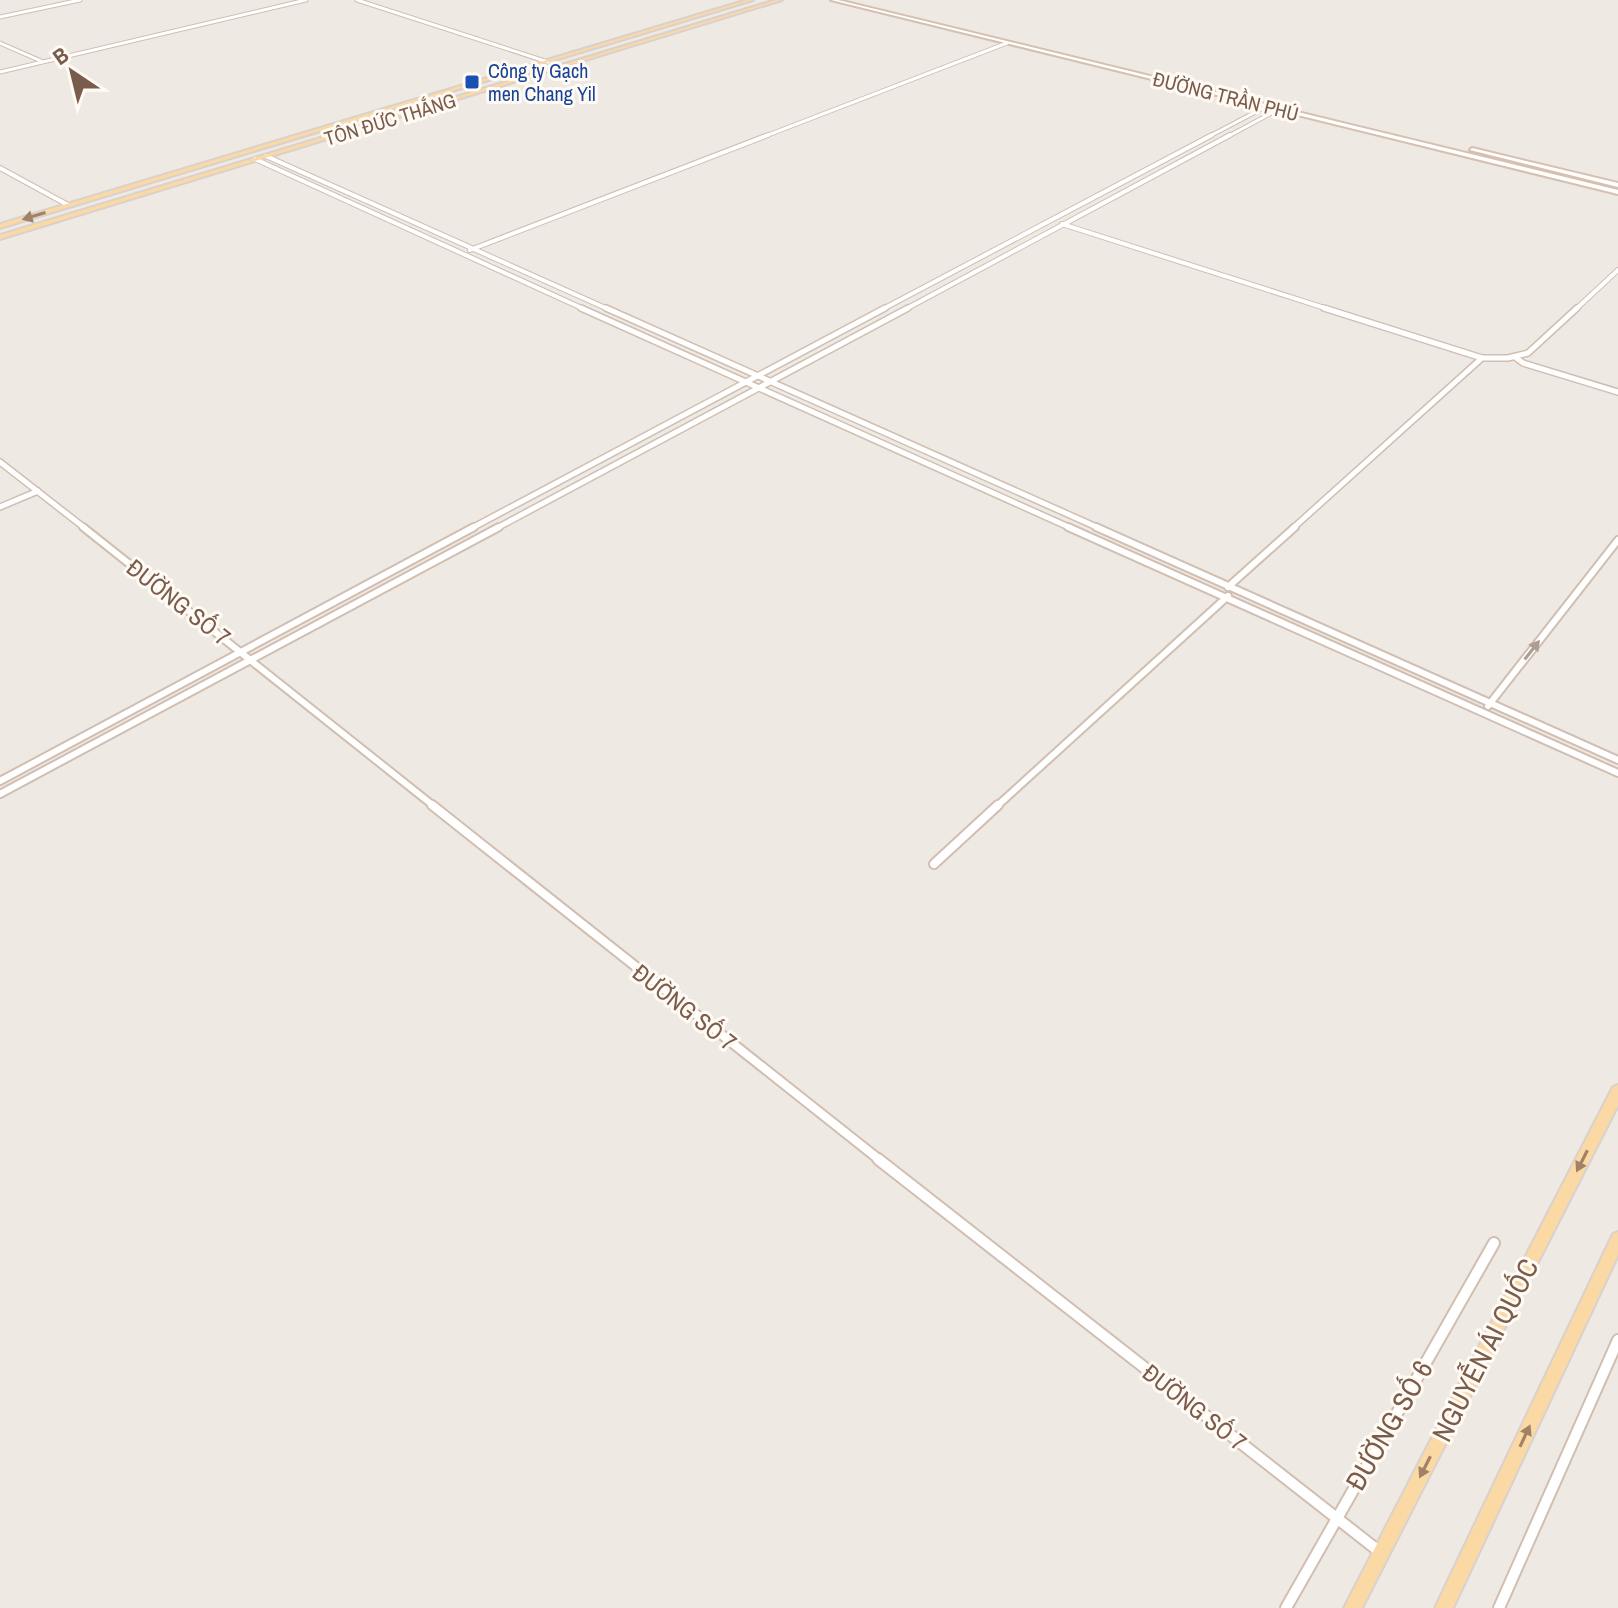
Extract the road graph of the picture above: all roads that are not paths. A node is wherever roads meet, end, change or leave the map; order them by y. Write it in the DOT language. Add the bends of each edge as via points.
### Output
graph roads {
  1 [pos="80,0"];
  2 [pos="306,0"];
  3 [pos="357,0"];
  4 [pos="751,0"];
  5 [pos="780,0"];
  6 [pos="833,0"];
  7 [pos="856,0"];
  8 [pos="0,17"];
  9 [pos="973,28"];
  10 [pos="659,29"];
  11 [pos="963,32"];
  12 [pos="672,33"];
  13 [pos="1016,39"];
  14 [pos="0,43"];
  15 [pos="1007,43"];
  16 [pos="43,62"];
  17 [pos="548,62"];
  18 [pos="0,72"];
  19 [pos="517,72"];
  20 [pos="532,76"];
  21 [pos="1274,101"];
  22 [pos="1287,104"];
  23 [pos="1267,106"];
  24 [pos="1279,109"];
  25 [pos="253,150"];
  26 [pos="241,153"];
  27 [pos="266,156"];
  28 [pos="1173,156"];
  29 [pos="255,159"];
  30 [pos="1184,159"];
  31 [pos="0,168"];
  32 [pos="1617,189"];
  33 [pos="372,204"];
  34 [pos="68,205"];
  35 [pos="360,208"];
  36 [pos="1051,221"];
  37 [pos="1062,224"];
  38 [pos="0,226"];
  39 [pos="0,237"];
  40 [pos="472,249"];
  41 [pos="460,253"];
  42 [pos="1618,270"];
  43 [pos="922,289"];
  44 [pos="933,293"];
  45 [pos="607,309"];
  46 [pos="593,314"];
  47 [pos="1515,357"];
  48 [pos="1482,358"];
  49 [pos="756,376"];
  50 [pos="768,381"];
  51 [pos="744,382"];
  52 [pos="756,388"];
  53 [pos="1618,392"];
  54 [pos="0,462"];
  55 [pos="38,491"];
  56 [pos="0,507"];
  57 [pos="1618,540"];
  58 [pos="1229,587"];
  59 [pos="1225,595"];
  60 [pos="242,651"];
  61 [pos="250,658"];
  62 [pos="1491,703"];
  63 [pos="1484,711"];
  64 [pos="1618,760"];
  65 [pos="1618,773"];
  66 [pos="0,781"];
  67 [pos="0,794"];
  68 [pos="934,864"];
  69 [pos="1618,1091"];
  70 [pos="1618,1239"];
  71 [pos="1494,1243"];
  72 [pos="1618,1340"];
  73 [pos="1336,1517"];
  74 [pos="1381,1553"];
  75 [pos="1286,1608"];
  76 [pos="1353,1608"];
  77 [pos="1444,1608"];
  78 [pos="1499,1608"];
  1 -- 8 [label="street"];
  2 -- 16 [label="street"];
  3 -- 17 [label="street"];
  4 -- 10 [label="main road, TÔN ĐỨC THẮNG"];
  5 -- 12 [label="main road, TÔN ĐỨC THẮNG"];
  6 -- 11 [label="main road, ĐƯỜNG TRẦN PHÚ"];
  7 -- 9 [label="main road, ĐƯỜNG TRẦN PHÚ"];
  9 -- 11 [label="main road"];
  9 -- 13 [label="main road, ĐƯỜNG TRẦN PHÚ"];
  10 -- 12 [label="main road"];
  10 -- 17 [label="main road, TÔN ĐỨC THẮNG"];
  11 -- 15 [label="main road, ĐƯỜNG TRẦN PHÚ"];
  12 -- 20 [label="main road, TÔN ĐỨC THẮNG"];
  13 -- 15 [label="main road"];
  13 -- 21 [label="main road, ĐƯỜNG TRẦN PHÚ"];
  14 -- 16 [label="street"];
  15 -- 23 [label="main road, ĐƯỜNG TRẦN PHÚ"];
  15 -- 40 [label="street"];
  16 -- 18 [label="street"];
  17 -- 19 [label="main road, TÔN ĐỨC THẮNG"];
  19 -- 20 [label="main road"];
  19 -- 25 [label="main road, TÔN ĐỨC THẮNG"];
  20 -- 27 [label="main road, TÔN ĐỨC THẮNG"];
  21 -- 22 [label="main road, ĐƯỜNG TRẦN PHÚ"];
  21 -- 23 [label="main road"];
  22 -- 24 [label="main road"];
  22 -- 32 [label="main road, ĐƯỜNG TRẦN PHÚ"];
  23 -- 24 [label="main road, ĐƯỜNG TRẦN PHÚ"];
  23 -- 28 [label="street"];
  24 -- 30 [label="street"];
  24 -- 32 [label="main road, ĐƯỜNG TRẦN PHÚ"];
  25 -- 26 [label="main road, TÔN ĐỨC THẮNG"];
  25 -- 27 [label="main road"];
  26 -- 29 [label="main road"];
  26 -- 34 [label="main road, TÔN ĐỨC THẮNG"];
  27 -- 29 [label="main road, TÔN ĐỨC THẮNG"];
  27 -- 33 [label="street"];
  28 -- 30 [label="street"];
  28 -- 36 [label="street"];
  29 -- 35 [label="street"];
  29 -- 39 [label="main road, TÔN ĐỨC THẮNG"];
  30 -- 37 [label="street"];
  31 -- 34 [label="street"];
  33 -- 35 [label="street"];
  33 -- 40 [label="street"];
  34 -- 38 [label="main road, TÔN ĐỨC THẮNG, one-way"];
  35 -- 41 [label="street"];
  36 -- 37 [label="street"];
  36 -- 43 [label="street"];
  37 -- 44 [label="street"];
  37 -- 48 [label="street"];
  40 -- 41 [label="street"];
  40 -- 45 [label="street"];
  41 -- 46 [label="street"];
  42 -- 47 [label="street" via="1528,353"];
  43 -- 44 [label="street"];
  43 -- 49 [label="street"];
  44 -- 50 [label="street"];
  45 -- 46 [label="street"];
  45 -- 49 [label="street"];
  46 -- 51 [label="street"];
  47 -- 48 [label="street"];
  47 -- 53 [label="street"];
  48 -- 58 [label="street"];
  49 -- 50 [label="street"];
  49 -- 51 [label="street"];
  50 -- 52 [label="street"];
  50 -- 58 [label="street"];
  51 -- 52 [label="street"];
  51 -- 60 [label="street"];
  52 -- 59 [label="street"];
  52 -- 61 [label="street"];
  54 -- 55 [label="street, ĐƯỜNG SỐ 7"];
  55 -- 56 [label="street"];
  55 -- 60 [label="street, ĐƯỜNG SỐ 7"];
  62 -- 57 [label="street, one-way"];
  58 -- 59 [label="street"];
  58 -- 62 [label="street"];
  59 -- 63 [label="street"];
  59 -- 68 [label="street"];
  60 -- 61 [label="street, ĐƯỜNG SỐ 7"];
  60 -- 66 [label="street"];
  61 -- 67 [label="street"];
  61 -- 73 [label="street, ĐƯỜNG SỐ 7" via="589,932"];
  62 -- 63 [label="street"];
  62 -- 64 [label="street"];
  63 -- 65 [label="street"];
  69 -- 74 [label="main road, NGUYỄN ÁI QUỐC, one-way"];
  77 -- 70 [label="main road, one-way"];
  71 -- 73 [label="street, ĐƯỜNG SỐ 6"];
  72 -- 78 [label="street"];
  73 -- 74 [label="street, ĐƯỜNG SỐ 7"];
  73 -- 75 [label="street, ĐƯỜNG SỐ 6"];
  74 -- 76 [label="main road, NGUYỄN ÁI QUỐC"];
}
